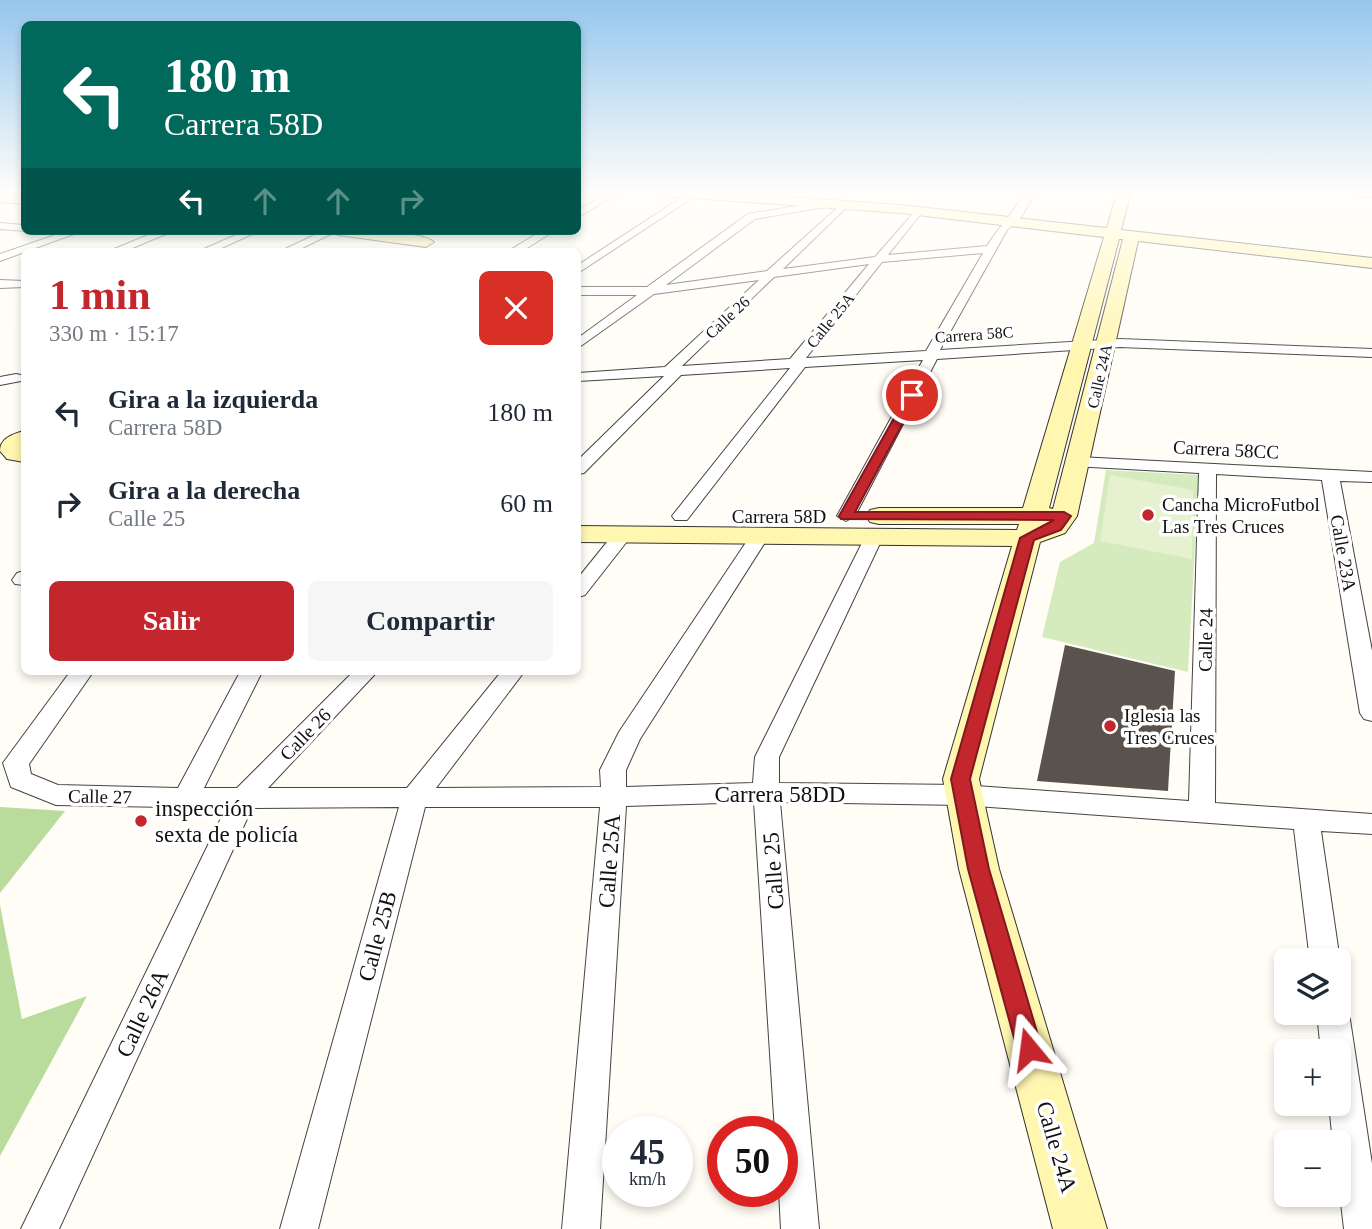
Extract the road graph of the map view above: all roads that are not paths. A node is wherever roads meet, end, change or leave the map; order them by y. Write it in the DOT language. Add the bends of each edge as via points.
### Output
graph roads {
  1 [pos="609,249"];
  2 [pos="707,249"];
  3 [pos="796,249"];
  4 [pos="887,249"];
  5 [pos="989,249"];
  6 [pos="993,249"];
  7 [pos="1119,249"];
  8 [pos="1123,249"];
  9 [pos="1267,249"];
  10 [pos="21,250"];
  11 [pos="1,257"];
  12 [pos="879,260"];
  13 [pos="1372,263"];
  14 [pos="581,268"];
  15 [pos="772,274"];
  16 [pos="0,284"];
  17 [pos="21,284"];
  18 [pos="581,291"];
  19 [pos="650,291"];
  20 [pos="581,342"];
  21 [pos="1107,343"];
  22 [pos="1082,345"];
  23 [pos="1372,353"];
  24 [pos="932,354"];
  25 [pos="799,363"];
  26 [pos="674,370"];
  27 [pos="581,377"];
  28 [pos="16,378"];
  29 [pos="0,381"];
  30 [pos="1079,462"];
  31 [pos="581,466"];
  32 [pos="1208,469"];
  33 [pos="1330,475"];
  34 [pos="1372,477"];
  35 [pos="581,516"];
  36 [pos="681,516"];
  37 [pos="846,516"];
  38 [pos="1064,516"];
  39 [pos="1030,527"];
  40 [pos="581,534"];
  41 [pos="623,535"];
  42 [pos="760,536"];
  43 [pos="874,537"];
  44 [pos="581,587"];
  45 [pos="80,675"];
  46 [pos="249,675"];
  47 [pos="363,675"];
  48 [pos="511,675"];
  49 [pos="1372,713"];
  50 [pos="766,792"];
  51 [pos="962,795"];
  52 [pos="415,796"];
  53 [pos="244,797"];
  54 [pos="614,797"];
  55 [pos="186,798"];
  56 [pos="1202,812"];
  57 [pos="1306,820"];
  58 [pos="1372,824"];
  59 [pos="1323,948"];
  60 [pos="1347,1116"];
  61 [pos="40,1229"];
  62 [pos="299,1229"];
  63 [pos="581,1229"];
  64 [pos="800,1229"];
  65 [pos="1080,1229"];
  66 [pos="1363,1229"];
  1 -- 14 [label="street"];
  2 -- 19 [label="street"];
  3 -- 15 [label="street, Calle 26"];
  4 -- 12 [label="street, Calle 25A"];
  5 -- 12 [label="street"];
  6 -- 24 [label="street"];
  7 -- 22 [label="main road, Calle 24A"];
  8 -- 21 [label="main road, Calle 24A"];
  9 -- 13 [label="main road"];
  10 -- 11 [label="street"];
  12 -- 15 [label="street"];
  12 -- 25 [label="street, Calle 25A"];
  15 -- 19 [label="street"];
  15 -- 26 [label="street, Calle 26"];
  16 -- 17 [label="street"];
  18 -- 19 [label="street"];
  19 -- 20 [label="street"];
  21 -- 22 [label="street, Carrera 58C"];
  21 -- 23 [label="street, Carrera 58C"];
  21 -- 30 [label="main road, Calle 24A"];
  22 -- 24 [label="street, Carrera 58C"];
  22 -- 39 [label="main road, Calle 24A"];
  24 -- 25 [label="street, Carrera 58C"];
  24 -- 37 [label="street"];
  25 -- 26 [label="street, Carrera 58C"];
  25 -- 36 [label="street, Calle 25A"];
  26 -- 27 [label="street, Carrera 58C"];
  26 -- 31 [label="street, Calle 26"];
  28 -- 29 [label="street"];
  30 -- 32 [label="street, Carrera 58CC"];
  30 -- 38 [label="main road, Calle 24A"];
  32 -- 33 [label="street, Carrera 58CC"];
  32 -- 56 [label="street, Calle 24"];
  33 -- 34 [label="street, Carrera 58CC"];
  33 -- 49 [label="street, Calle 23A"];
  35 -- 36 [label="main road, Carrera 58D"];
  36 -- 37 [label="main road, Carrera 58D"];
  37 -- 39 [label="main road, Carrera 58D"];
  38 -- 39 [label="main road, Carrera 58D"];
  39 -- 43 [label="main road, Carrera 58D"];
  39 -- 51 [label="main road, Calle 24A" via="964,761"];
  40 -- 41 [label="main road, Carrera 58D"];
  41 -- 42 [label="main road, Carrera 58D"];
  41 -- 44 [label="street"];
  42 -- 43 [label="main road, Carrera 58D"];
  42 -- 54 [label="street, Calle 25A" via="628,738 613,770"];
  43 -- 50 [label="street, Calle 25" via="767,757"];
  45 -- 55 [label="street, Calle 27" via="16,763 20,780 56,794"];
  46 -- 55 [label="street"];
  47 -- 53 [label="street, Calle 26"];
  48 -- 52 [label="street, Calle 25B"];
  50 -- 51 [label="street, Carrera 58DD"];
  50 -- 54 [label="street, Carrera 58DD"];
  50 -- 64 [label="street, Calle 25"];
  51 -- 56 [label="street, Carrera 58DD"];
  51 -- 65 [label="main road, Calle 24A"];
  52 -- 53 [label="street, Carrera 58DD"];
  52 -- 54 [label="street, Carrera 58DD"];
  52 -- 62 [label="street, Calle 25B"];
  53 -- 55 [label="street, Carrera 58DD"];
  53 -- 61 [label="street, Calle 26A"];
  54 -- 63 [label="street, Calle 25A"];
  56 -- 57 [label="street, Carrera 58DD"];
  57 -- 58 [label="street, Carrera 58DD"];
  57 -- 59 [label="street"];
  60 -- 66 [label="street"];
}
